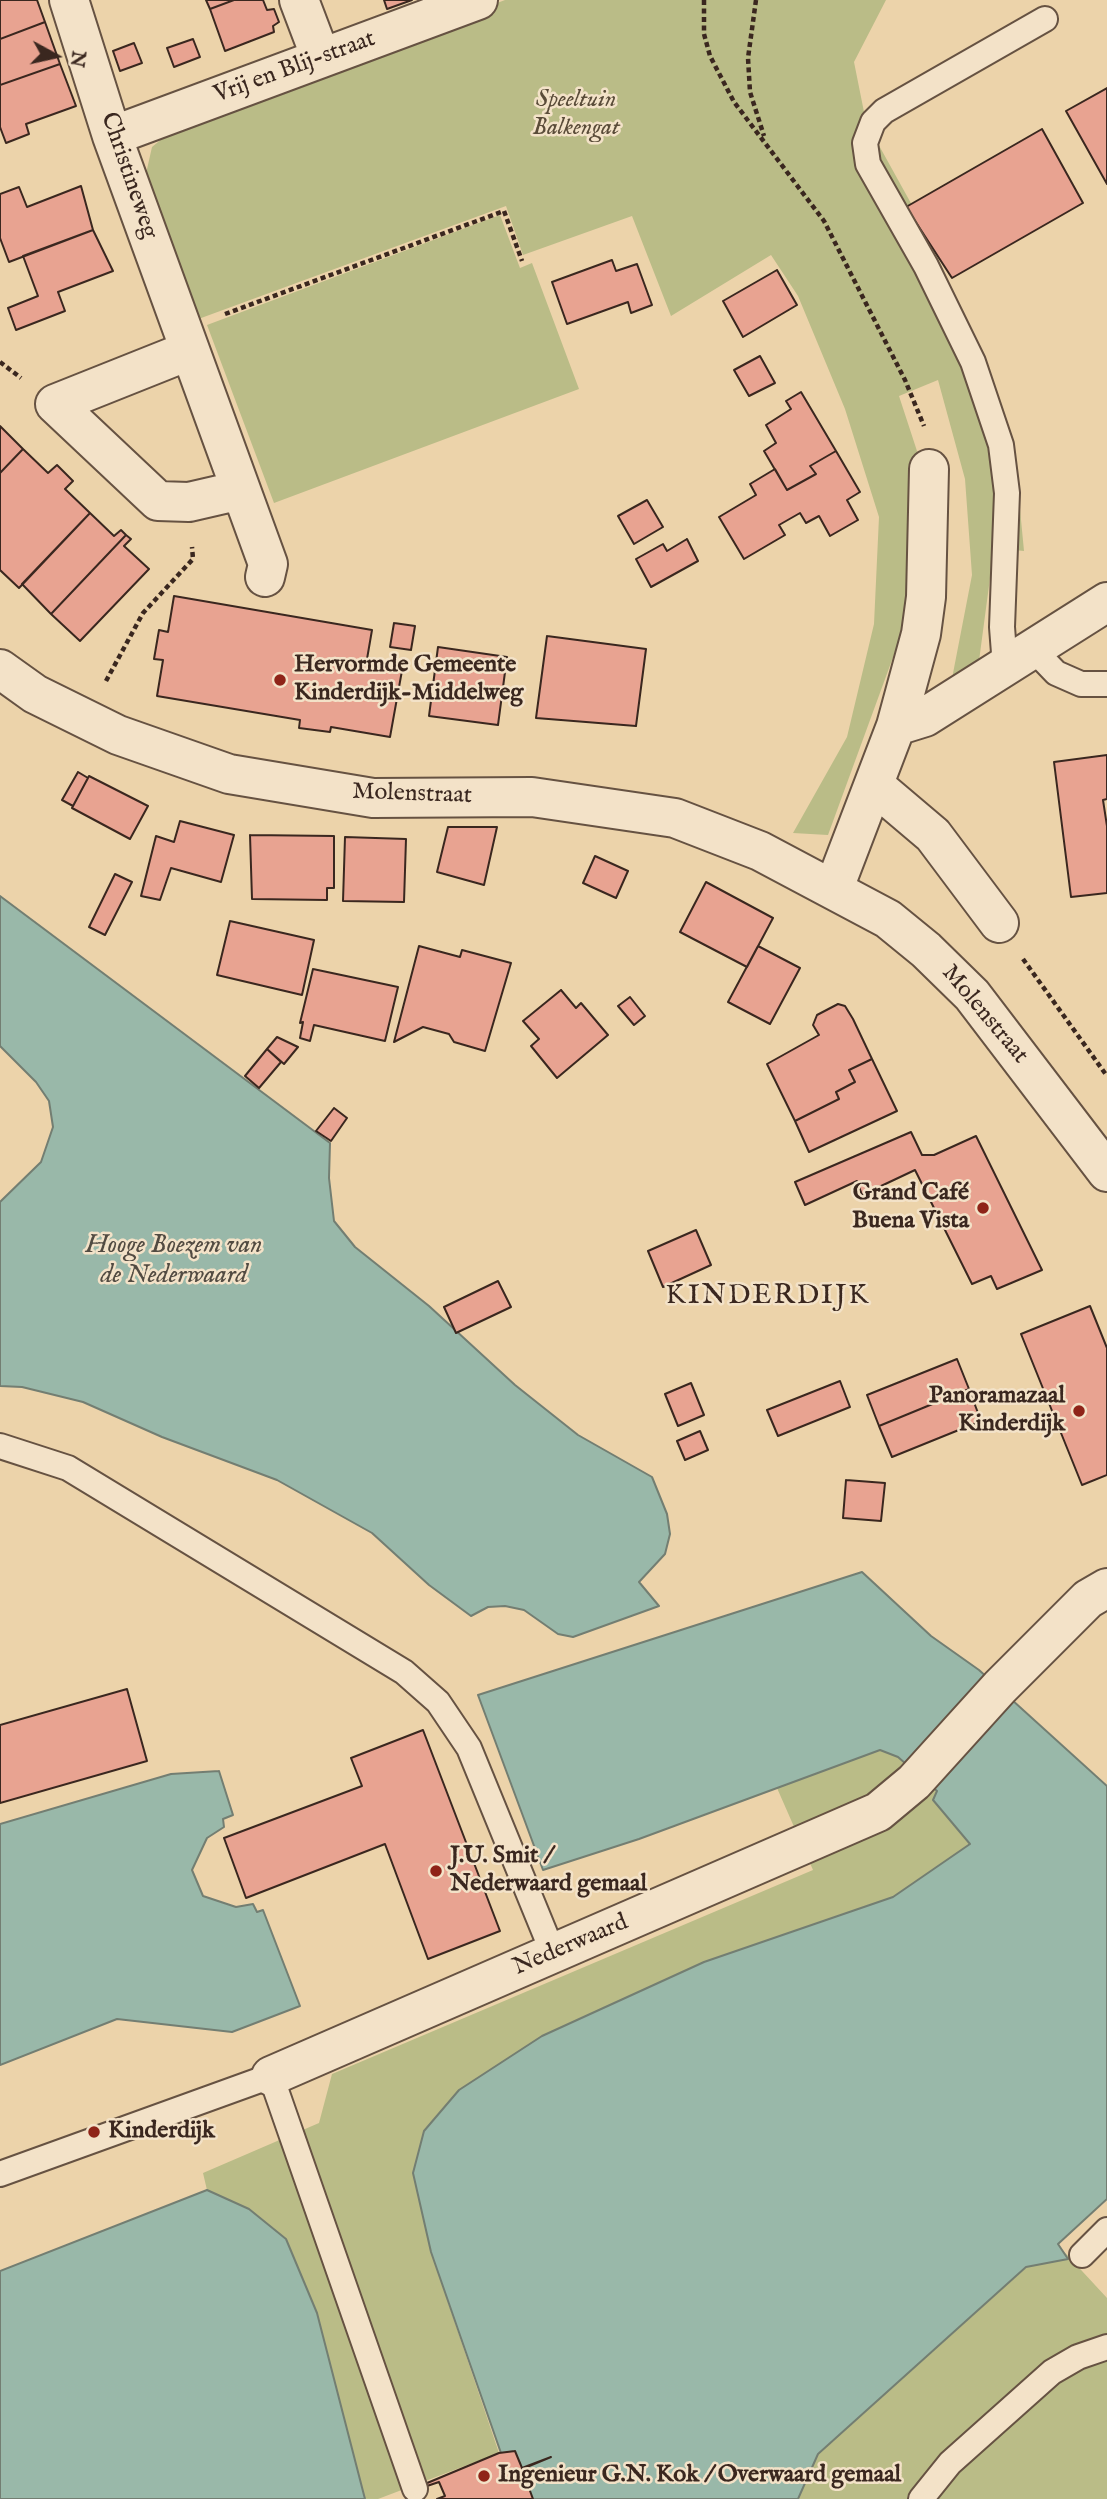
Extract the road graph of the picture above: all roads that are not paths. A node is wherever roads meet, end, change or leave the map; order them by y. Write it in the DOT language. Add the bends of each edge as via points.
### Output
graph roads {
  1 [pos="69,0"];
  2 [pos="299,0"];
  3 [pos="478,0"];
  4 [pos="1045,19"];
  5 [pos="321,58"];
  6 [pos="112,136"];
  7 [pos="185,340"];
  8 [pos="929,469"];
  9 [pos="241,490"];
  10 [pos="265,577"];
  11 [pos="1107,601"];
  12 [pos="1019,657"];
  13 [pos="0,669"];
  14 [pos="1107,684"];
  15 [pos="896,726"];
  16 [pos="874,785"];
  17 [pos="834,888"];
  18 [pos="999,923"];
  19 [pos="1107,1172"];
  20 [pos="0,1446"];
  21 [pos="1107,1588"];
  22 [pos="553,1953"];
  23 [pos="271,2076"];
  24 [pos="0,2174"];
  25 [pos="1107,2230"];
  26 [pos="1082,2255"];
  27 [pos="1107,2347"];
  28 [pos="415,2489"];
  29 [pos="921,2499"];
  1 -- 6 [label="street, Christineweg"];
  2 -- 5 [label="street"];
  3 -- 5 [label="street, Vrij en Blij-straat"];
  4 -- 12 [label="lane" via="884,111 873,122 865,143 868,164 926,266 986,393 1001,444 1007,493 1002,627"];
  5 -- 6 [label="street, Vrij en Blij-straat"];
  6 -- 7 [label="street, Christineweg"];
  7 -- 9 [label="street, Christineweg"];
  7 -- 9 [label="street" via="55,404 158,500 188,502"];
  8 -- 15 [label="street" via="926,597 921,634"];
  9 -- 10 [label="street, Christineweg" via="268,564"];
  11 -- 12 [label="street"];
  12 -- 14 [label="lane" via="1081,684"];
  12 -- 15 [label="street" via="925,717"];
  13 -- 17 [label="street, Molenstraat" via="35,694 118,735 229,774 373,797 532,797 675,818 760,851"];
  15 -- 16 [label="street"];
  16 -- 17 [label="street"];
  16 -- 18 [label="street" via="933,835"];
  17 -- 19 [label="street, Molenstraat" via="888,919 972,995"];
  20 -- 22 [label="lane" via="68,1468 404,1672 438,1702 469,1748"];
  21 -- 22 [label="street, Nederwaard" via="1088,1599 914,1782 878,1812"];
  22 -- 23 [label="street, Nederwaard"];
  23 -- 24 [label="lane, Nederwaard"];
  23 -- 28 [label="lane"];
  25 -- 26 [label="lane"];
  27 -- 29 [label="lane" via="1052,2372 950,2463"];
}
